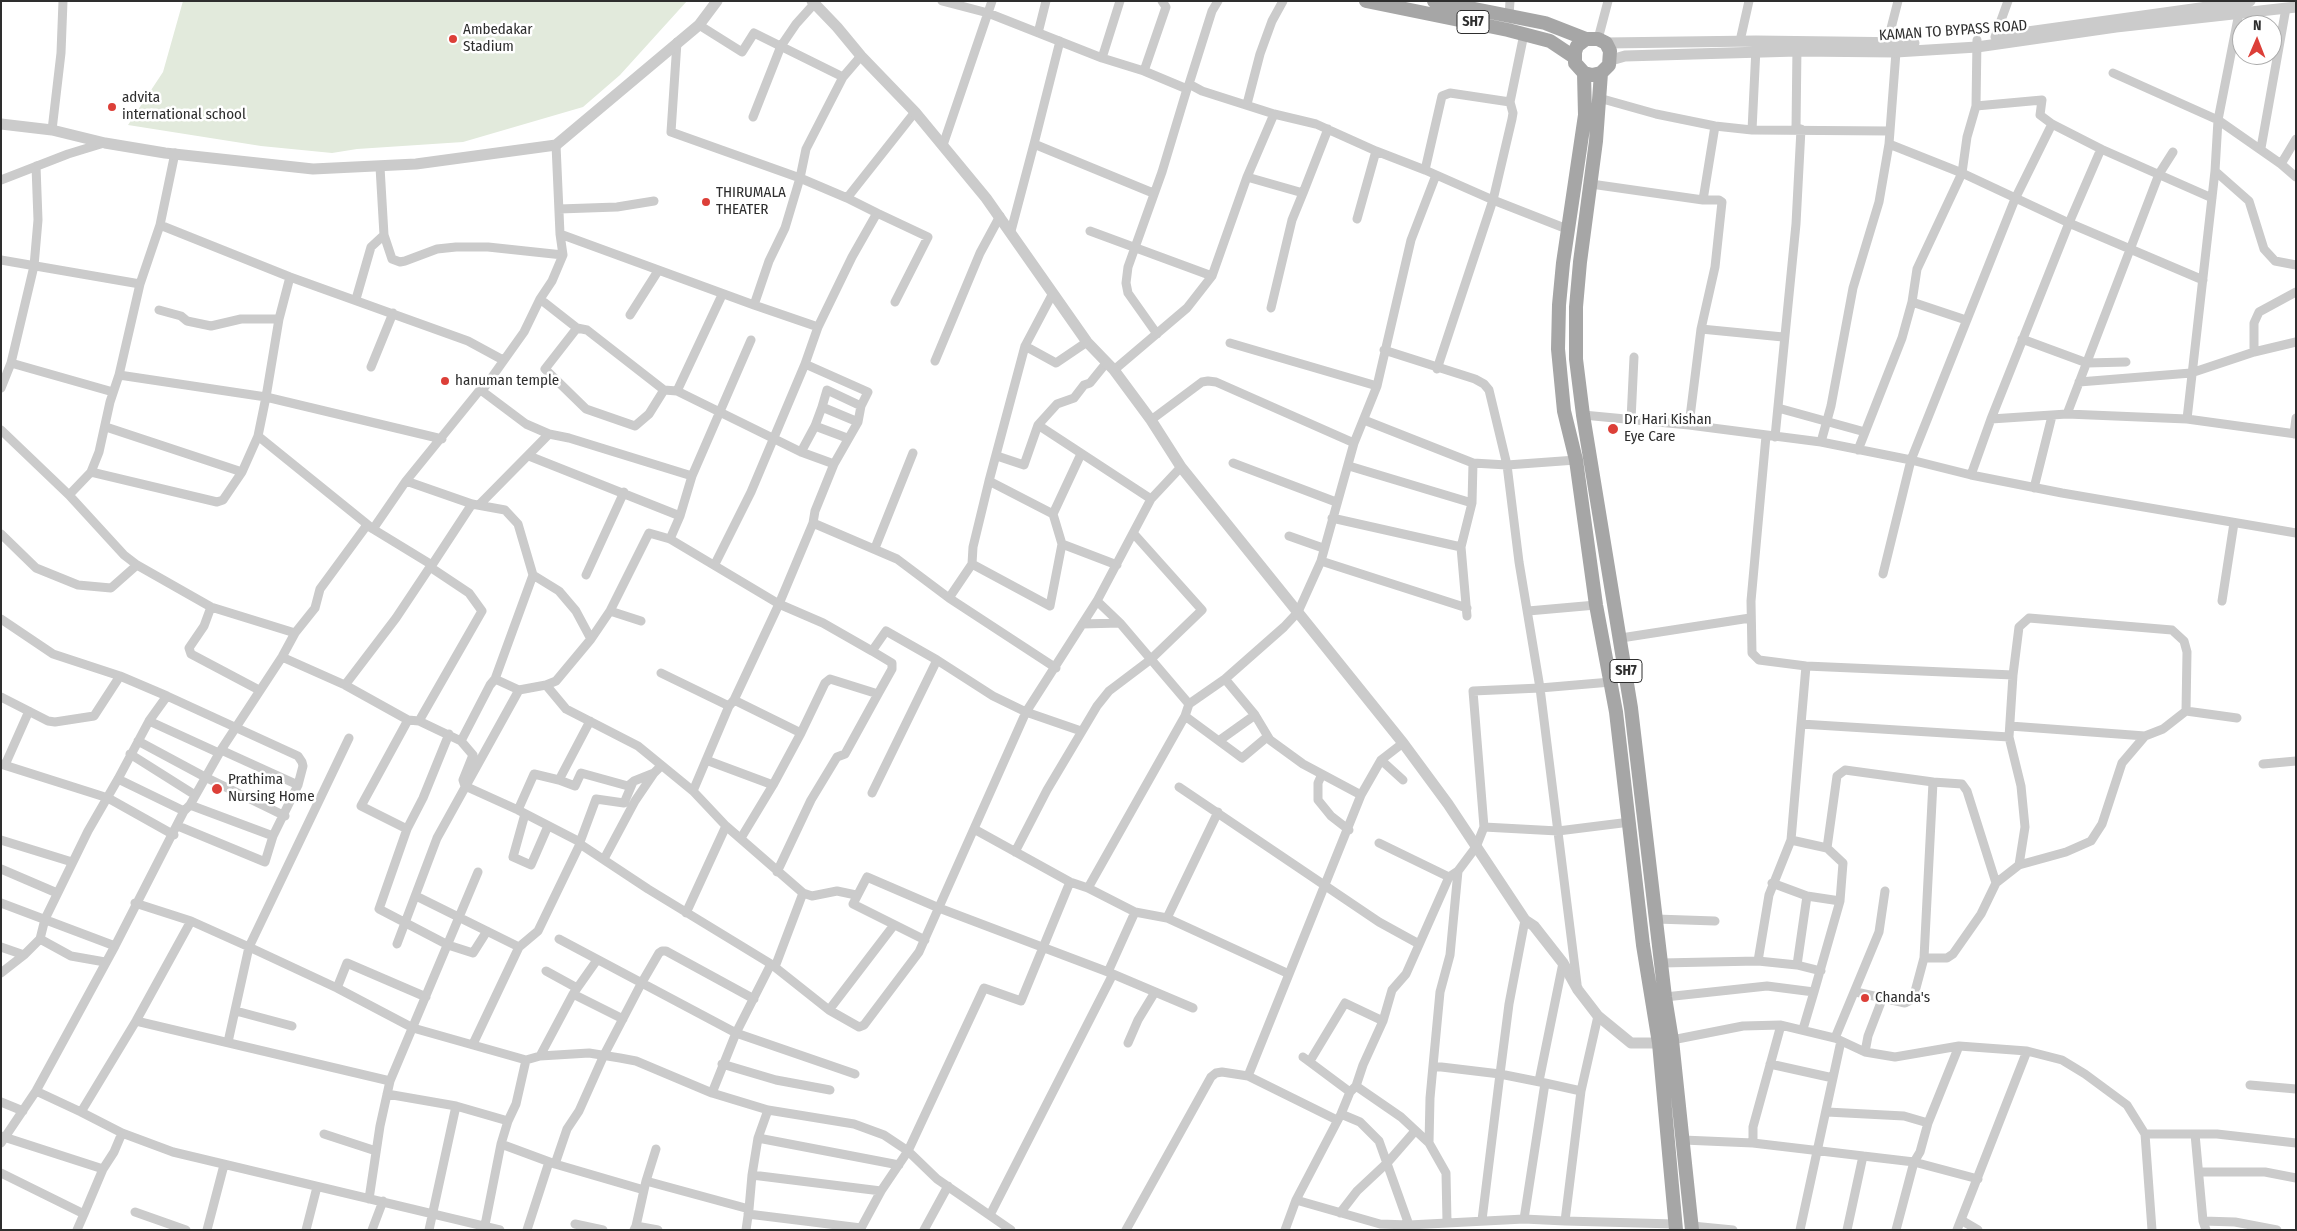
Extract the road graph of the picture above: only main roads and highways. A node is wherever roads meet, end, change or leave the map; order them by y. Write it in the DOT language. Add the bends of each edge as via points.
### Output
graph roads {
  1 [pos="1366,1"];
  2 [pos="1434,1"];
  3 [pos="1597,41"];
  4 [pos="1574,57"];
  5 [pos="1584,73"];
  6 [pos="1601,73"];
  7 [pos="1665,1041"];
  8 [pos="1675,1227"];
  9 [pos="1692,1228"];
  1 -- 4 [label="main road, SH7" via="1524,34 1550,41"];
  2 -- 3 [label="main road, SH7" via="1558,27"];
  3 -- 4 [label="main road" via="1577,46"];
  3 -- 6 [label="main road" via="1610,51 1609,66"];
  4 -- 5 [label="main road, SH7" via="1578,69"];
  5 -- 6 [label="main road"];
  5 -- 7 [label="main road, SH7" via="1585,114 1567,229 1558,349 1564,411 1576,460 1596,605 1612,682 1643,945"];
  6 -- 7 [label="main road, SH7" via="1576,307 1576,359 1621,638 1665,997"];
  7 -- 8 [label="main road, SH7"];
  7 -- 9 [label="main road, SH7" via="1683,1140"];
}
